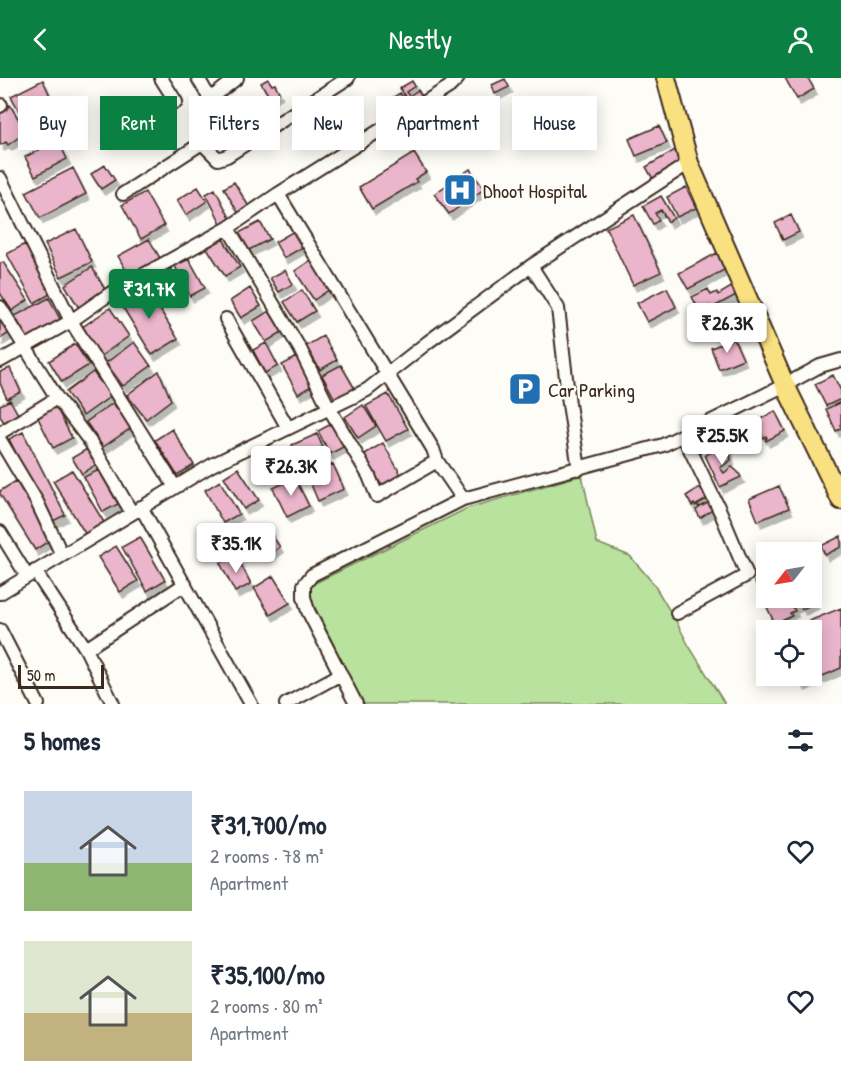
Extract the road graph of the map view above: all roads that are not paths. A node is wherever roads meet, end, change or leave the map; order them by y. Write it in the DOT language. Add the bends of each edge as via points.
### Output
graph roads {
  1 [pos="161,78"];
  2 [pos="198,78"];
  3 [pos="237,78"];
  4 [pos="348,78"];
  5 [pos="458,78"];
  6 [pos="666,78"];
  7 [pos="172,96"];
  8 [pos="689,164"];
  9 [pos="0,178"];
  10 [pos="123,194"];
  11 [pos="278,194"];
  12 [pos="228,228"];
  13 [pos="531,266"];
  14 [pos="0,307"];
  15 [pos="226,320"];
  16 [pos="71,321"];
  17 [pos="26,346"];
  18 [pos="841,360"];
  19 [pos="0,361"];
  20 [pos="387,374"];
  21 [pos="785,385"];
  22 [pos="57,398"];
  23 [pos="329,408"];
  24 [pos="288,428"];
  25 [pos="0,433"];
  26 [pos="683,435"];
  27 [pos="0,440"];
  28 [pos="437,461"];
  29 [pos="579,469"];
  30 [pos="175,487"];
  31 [pos="463,499"];
  32 [pos="841,500"];
  33 [pos="137,510"];
  34 [pos="0,532"];
  35 [pos="62,555"];
  36 [pos="31,574"];
  37 [pos="185,584"];
  38 [pos="0,593"];
  39 [pos="678,613"];
  40 [pos="0,630"];
  41 [pos="86,649"];
  42 [pos="340,674"];
  43 [pos="38,704"];
  44 [pos="113,704"];
  45 [pos="251,704"];
  46 [pos="286,704"];
  47 [pos="356,704"];
  1 -- 7 [label="street"];
  2 -- 3 [label="street" via="210,99"];
  4 -- 10 [label="street" via="227,156 218,159 202,143"];
  5 -- 11 [label="street"];
  6 -- 8 [label="main road"];
  8 -- 13 [label="street"];
  8 -- 21 [label="main road"];
  9 -- 16 [label="street"];
  11 -- 12 [label="street"];
  11 -- 20 [label="street"];
  12 -- 16 [label="street" via="111,293"];
  12 -- 23 [label="street" via="300,349"];
  13 -- 20 [label="street"];
  13 -- 29 [label="street" via="558,308"];
  14 -- 17 [label="street"];
  15 -- 24 [label="street"];
  16 -- 17 [label="street"];
  16 -- 30 [label="street"];
  17 -- 19 [label="street"];
  17 -- 22 [label="street"];
  18 -- 21 [label="street" via="820,366"];
  20 -- 23 [label="street" via="367,390"];
  20 -- 28 [label="street" via="433,448"];
  21 -- 26 [label="street"];
  21 -- 32 [label="main road"];
  22 -- 25 [label="street"];
  22 -- 33 [label="street"];
  23 -- 24 [label="street"];
  23 -- 28 [label="street" via="377,496"];
  24 -- 30 [label="street"];
  26 -- 29 [label="street" via="663,445"];
  26 -- 39 [label="street" via="747,575"];
  27 -- 35 [label="street" via="37,502"];
  28 -- 31 [label="street"];
  29 -- 31 [label="street"];
  30 -- 33 [label="street"];
  31 -- 42 [label="street" via="312,575 304,585 308,612"];
  33 -- 35 [label="street"];
  33 -- 37 [label="street"];
  34 -- 36 [label="street"];
  35 -- 36 [label="street"];
  36 -- 38 [label="street"];
  36 -- 41 [label="street"];
  37 -- 41 [label="street"];
  37 -- 45 [label="street"];
  40 -- 43 [label="street"];
  41 -- 44 [label="street"];
  42 -- 46 [label="street"];
  42 -- 47 [label="street"];
}
